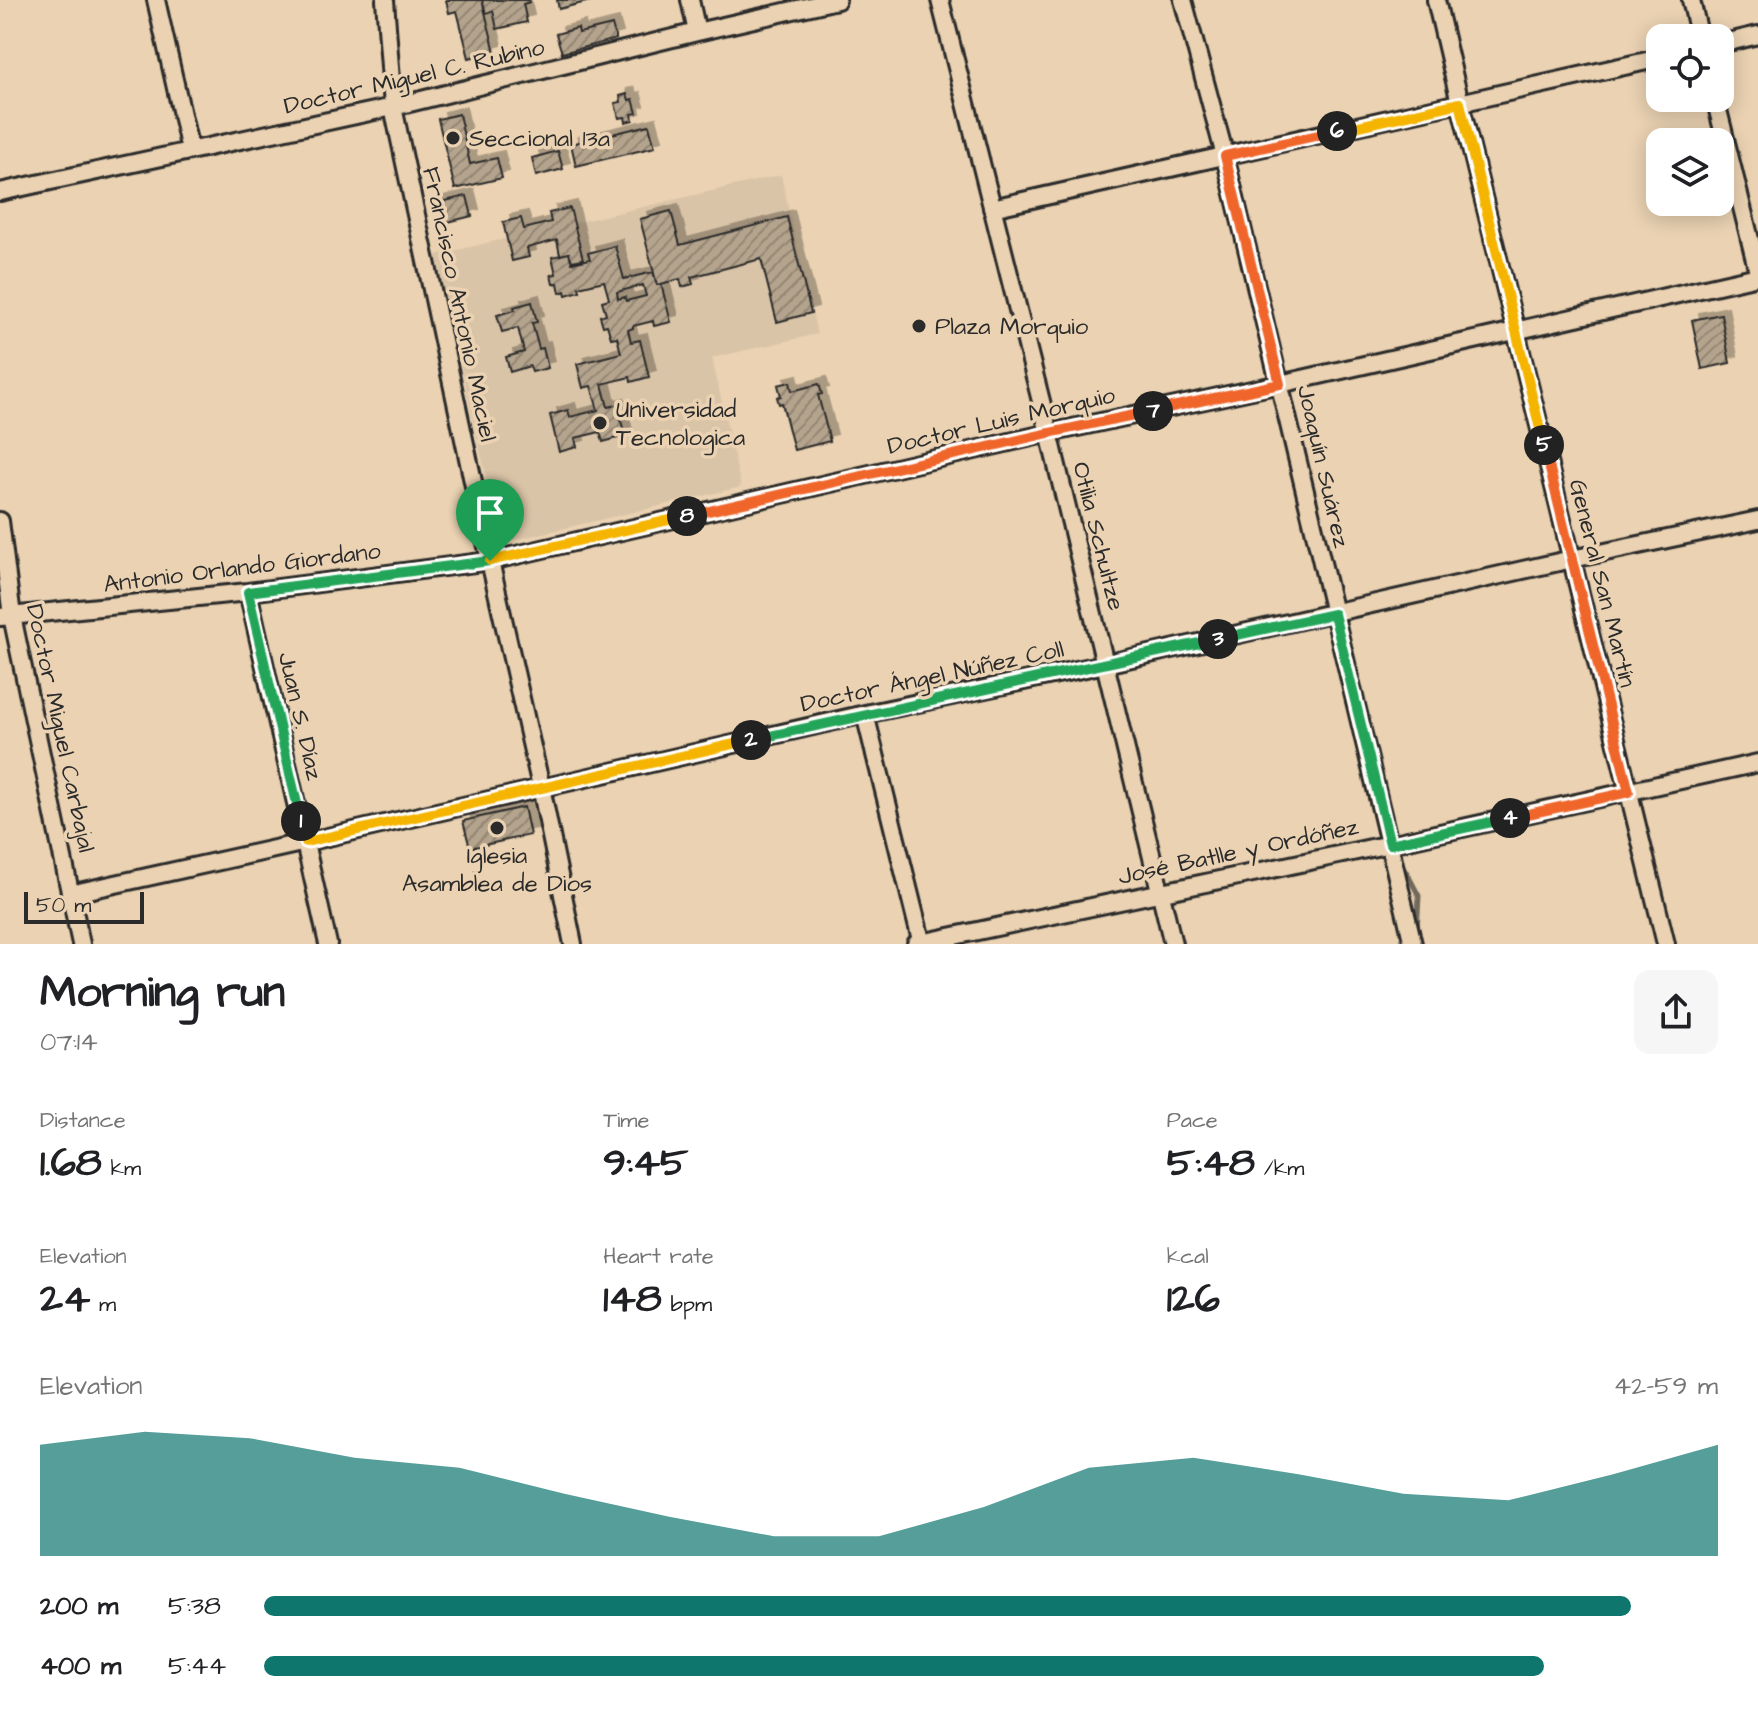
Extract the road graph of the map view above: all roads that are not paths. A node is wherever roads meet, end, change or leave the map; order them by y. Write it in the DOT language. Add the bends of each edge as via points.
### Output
graph roads {
  1 [pos="156,0"];
  2 [pos="385,0"];
  3 [pos="690,0"];
  4 [pos="837,0"];
  5 [pos="940,0"];
  6 [pos="1183,0"];
  7 [pos="1436,0"];
  8 [pos="1691,0"];
  9 [pos="1697,24"];
  10 [pos="697,32"];
  11 [pos="1758,35"];
  12 [pos="1734,41"];
  13 [pos="1646,61"];
  14 [pos="1460,103"];
  15 [pos="393,107"];
  16 [pos="1718,112"];
  17 [pos="190,150"];
  18 [pos="1225,156"];
  19 [pos="0,192"];
  20 [pos="992,208"];
  21 [pos="1758,274"];
  22 [pos="1516,332"];
  23 [pos="1280,384"];
  24 [pos="1049,433"];
  25 [pos="1758,520"];
  26 [pos="0,521"];
  27 [pos="1572,559"];
  28 [pos="490,561"];
  29 [pos="248,592"];
  30 [pos="1334,614"];
  31 [pos="6,617"];
  32 [pos="1105,664"];
  33 [pos="865,714"];
  34 [pos="1758,763"];
  35 [pos="541,787"];
  36 [pos="1629,792"];
  37 [pos="306,842"];
  38 [pos="1390,844"];
  39 [pos="1160,892"];
  40 [pos="70,894"];
  41 [pos="81,944"];
  42 [pos="328,944"];
  43 [pos="573,944"];
  44 [pos="920,944"];
  45 [pos="1173,944"];
  46 [pos="1413,944"];
  47 [pos="1666,944"];
  1 -- 17 [label="street"];
  2 -- 15 [label="street, Francisco Antonio Maciel"];
  3 -- 10 [label="street"];
  4 -- 10 [label="street, Doctor Miguel C. Rubino"];
  5 -- 20 [label="street, Otilia Schultze"];
  6 -- 18 [label="street, Joaquín Suárez"];
  7 -- 14 [label="street, General San Martín"];
  8 -- 9 [label="street"];
  10 -- 15 [label="street, Doctor Miguel C. Rubino"];
  11 -- 12 [label="street"];
  13 -- 14 [label="street"];
  14 -- 18 [label="street"];
  14 -- 22 [label="street, General San Martín"];
  15 -- 17 [label="street, Doctor Miguel C. Rubino"];
  15 -- 28 [label="street, Francisco Antonio Maciel"];
  16 -- 21 [label="street"];
  17 -- 19 [label="street, Doctor Miguel C. Rubino"];
  18 -- 20 [label="street"];
  18 -- 23 [label="street, Joaquín Suárez"];
  20 -- 24 [label="street, Otilia Schultze"];
  21 -- 22 [label="street, Doctor Luis Morquio"];
  22 -- 23 [label="street, Doctor Luis Morquio"];
  22 -- 27 [label="street, General San Martín"];
  23 -- 24 [label="street, Doctor Luis Morquio"];
  23 -- 30 [label="street, Joaquín Suárez"];
  24 -- 28 [label="street, Doctor Luis Morquio"];
  24 -- 32 [label="street, Otilia Schultze"];
  25 -- 27 [label="street, Doctor Ángel Núñez Coll"];
  26 -- 31 [label="street, Doctor Miguel Carbajal"];
  27 -- 30 [label="street, Doctor Ángel Núñez Coll"];
  27 -- 36 [label="street, General San Martín"];
  28 -- 29 [label="street, Antonio Orlando Giordano"];
  28 -- 35 [label="street, Francisco Antonio Maciel"];
  29 -- 31 [label="street, Antonio Orlando Giordano"];
  29 -- 37 [label="street, Juan S. Díaz"];
  30 -- 32 [label="street, Doctor Ángel Núñez Coll"];
  30 -- 38 [label="street, Joaquín Suárez"];
  31 -- 40 [label="street, Doctor Miguel Carbajal"];
  32 -- 33 [label="street, Doctor Ángel Núñez Coll"];
  32 -- 39 [label="street, Otilia Schultze"];
  33 -- 35 [label="street, Doctor Ángel Núñez Coll"];
  33 -- 44 [label="street"];
  34 -- 36 [label="street, José Batlle y Ordóñez"];
  35 -- 37 [label="street, Doctor Ángel Núñez Coll"];
  35 -- 43 [label="street, Francisco Antonio Maciel"];
  36 -- 38 [label="street, José Batlle y Ordóñez"];
  36 -- 47 [label="street, General San Martín"];
  37 -- 40 [label="street, Doctor Ángel Núñez Coll"];
  37 -- 42 [label="street, Juan S. Díaz"];
  38 -- 39 [label="street, José Batlle y Ordóñez"];
  38 -- 46 [label="street, Joaquín Suárez"];
  39 -- 44 [label="street, José Batlle y Ordóñez"];
  39 -- 45 [label="street, Otilia Schultze"];
  40 -- 41 [label="street, Doctor Miguel Carbajal"];
}
